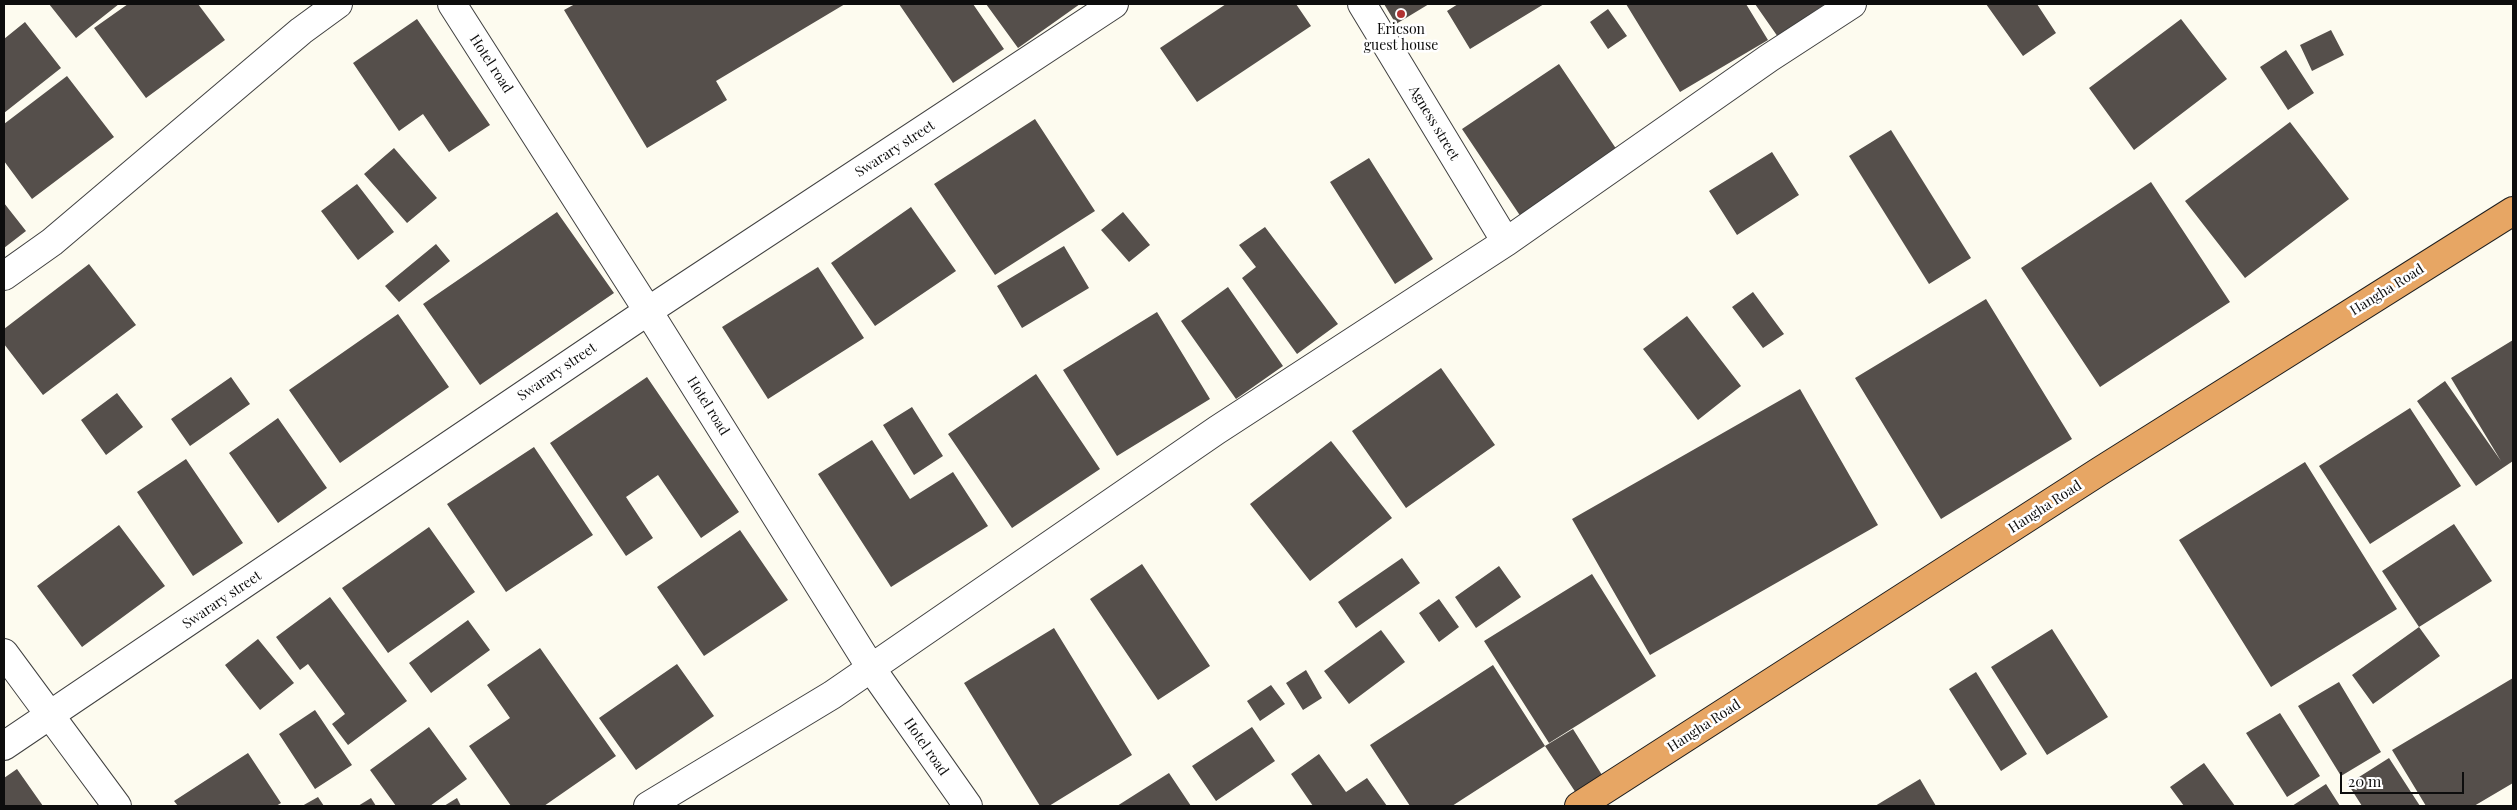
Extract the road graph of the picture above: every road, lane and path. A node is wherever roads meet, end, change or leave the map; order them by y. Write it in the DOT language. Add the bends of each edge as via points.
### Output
graph roads {
  1 [pos="338,4"];
  2 [pos="452,4"];
  3 [pos="1114,4"];
  4 [pos="1362,4"];
  5 [pos="1852,4"];
  6 [pos="2513,211"];
  7 [pos="1506,242"];
  8 [pos="4,276"];
  9 [pos="648,310"];
  10 [pos="4,653"];
  11 [pos="871,668"];
  12 [pos="50,717"];
  13 [pos="4,746"];
  14 [pos="117,806"];
  15 [pos="648,806"];
  16 [pos="968,806"];
  17 [pos="1580,806"];
  1 -- 8 [label="street" via="301,31 52,242"];
  2 -- 9 [label="street, Hotel road"];
  3 -- 9 [label="street, Swarary street"];
  4 -- 7 [label="street, Agness street"];
  5 -- 7 [label="street" via="1769,58"];
  6 -- 17 [label="highway, Hangha Road" via="2092,476"];
  7 -- 11 [label="street" via="1217,430"];
  9 -- 11 [label="street, Hotel road"];
  9 -- 12 [label="street, Swarary street"];
  10 -- 12 [label="street"];
  11 -- 15 [label="street"];
  11 -- 16 [label="street, Hotel road"];
  12 -- 13 [label="street, Swarary street"];
  12 -- 14 [label="street"];
}
